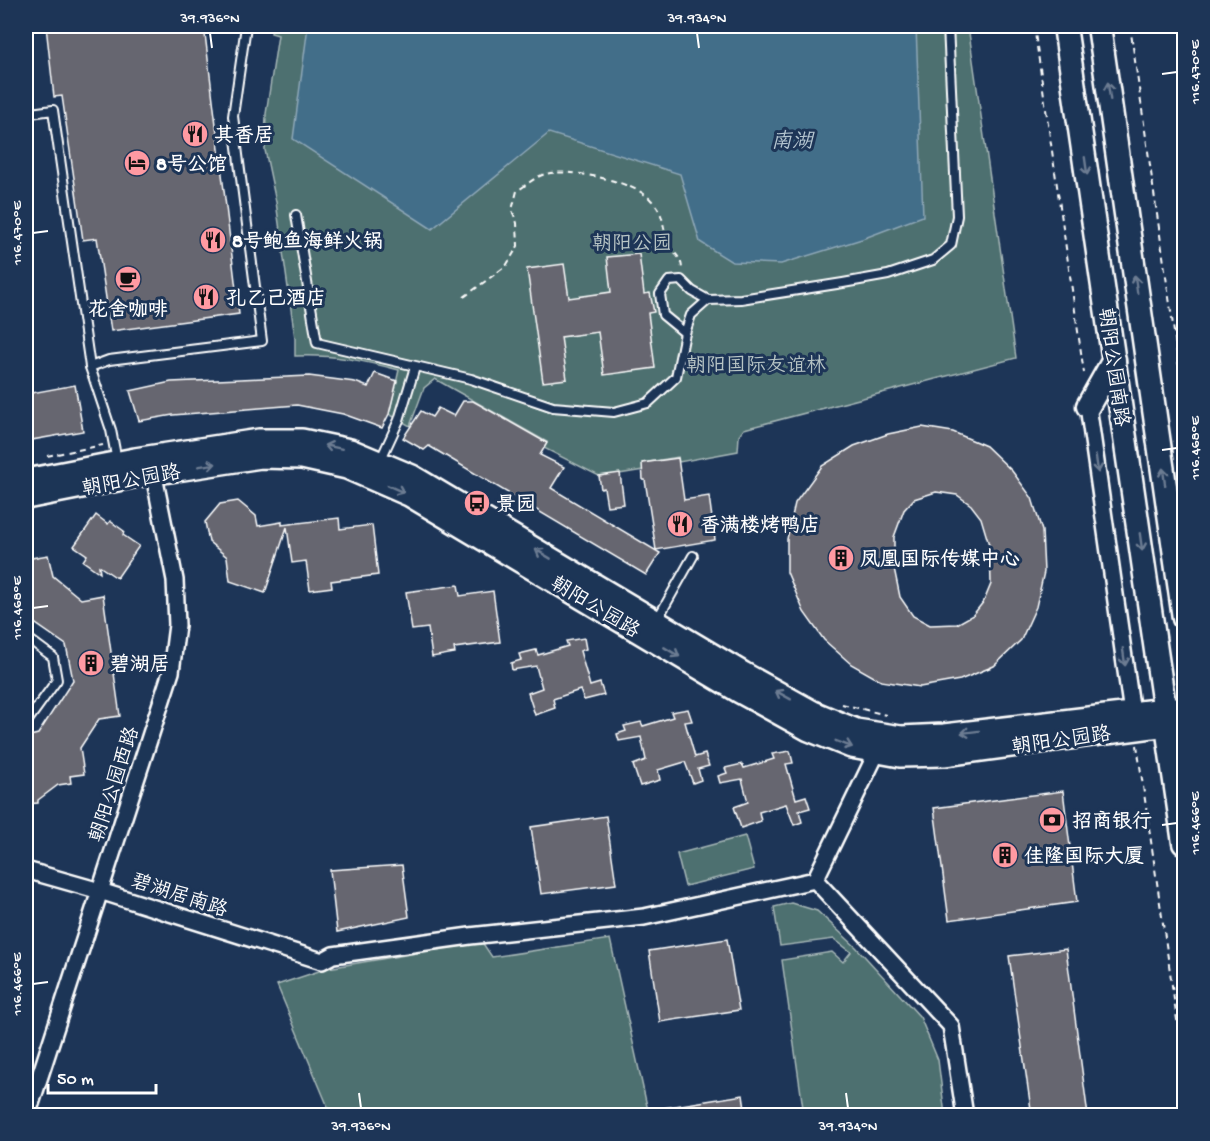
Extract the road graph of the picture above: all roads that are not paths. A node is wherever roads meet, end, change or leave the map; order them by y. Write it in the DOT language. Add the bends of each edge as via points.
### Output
graph roads {
  1 [pos="246,26"];
  2 [pos="948,26"];
  3 [pos="1065,26"];
  4 [pos="1099,26"];
  5 [pos="26,95"];
  6 [pos="296,215"];
  7 [pos="708,300"];
  8 [pos="685,333"];
  9 [pos="1114,360"];
  10 [pos="90,367"];
  11 [pos="415,367"];
  12 [pos="1089,406"];
  13 [pos="118,462"];
  14 [pos="379,463"];
  15 [pos="152,465"];
  16 [pos="26,480"];
  17 [pos="26,498"];
  18 [pos="693,556"];
  19 [pos="1185,618"];
  20 [pos="656,621"];
  21 [pos="26,637"];
  22 [pos="1175,714"];
  23 [pos="1133,721"];
  24 [pos="26,723"];
  25 [pos="877,752"];
  26 [pos="1185,843"];
  27 [pos="26,870"];
  28 [pos="815,880"];
  29 [pos="100,891"];
  30 [pos="27,1116"];
  31 [pos="965,1116"];
  1 -- 10 [label="lane" via="233,116 262,340 109,360"];
  2 -- 7 [label="lane" via="957,216 951,245 933,260 888,274 741,299"];
  3 -- 9 [label="main road, 朝阳公园南路, one-way"];
  19 -- 4 [label="main road, 朝阳公园南路, one-way"];
  5 -- 10 [label="lane" via="31,113 53,110"];
  6 -- 11 [label="lane" via="318,343"];
  7 -- 8 [label="lane" via="691,315"];
  7 -- 8 [label="lane" via="681,280 669,281 660,294 663,315"];
  8 -- 11 [label="lane" via="676,377 648,403 614,412 553,407 471,379"];
  9 -- 12 [label="main road"];
  9 -- 22 [label="main road, 朝阳公园南路, one-way"];
  10 -- 13 [label="lane"];
  11 -- 14 [label="lane" via="399,420"];
  12 -- 23 [label="street, one-way"];
  13 -- 15 [label="main road, 朝阳公园路"];
  13 -- 16 [label="main road, 朝阳公园路"];
  14 -- 15 [label="main road, 朝阳公园路, one-way" via="350,450 302,440 259,440"];
  20 -- 14 [label="main road, 朝阳公园路, one-way" via="412,476"];
  15 -- 17 [label="main road, 朝阳公园路"];
  15 -- 25 [label="main road, 朝阳公园路, one-way" via="261,457 302,458 347,468 409,495 809,730 851,747"];
  15 -- 29 [label="street, 朝阳公园西路" via="175,580 177,625 171,672"];
  18 -- 20 [label="lane"];
  23 -- 20 [label="main road, 朝阳公园路, one-way" via="901,737 856,730 813,712"];
  21 -- 24 [label="lane" via="53,657 57,680"];
  22 -- 23 [label="main road, 朝阳公园路"];
  22 -- 26 [label="main road, 朝阳公园南路"];
  23 -- 25 [label="main road, 朝阳公园路" via="944,755"];
  25 -- 28 [label="street"];
  27 -- 29 [label="street, 碧湖居南路"];
  28 -- 29 [label="street, 碧湖居南路" via="644,917 470,936 333,955 322,961"];
  28 -- 31 [label="street" via="951,1026"];
  29 -- 30 [label="street, 朝阳公园西路"];
}
